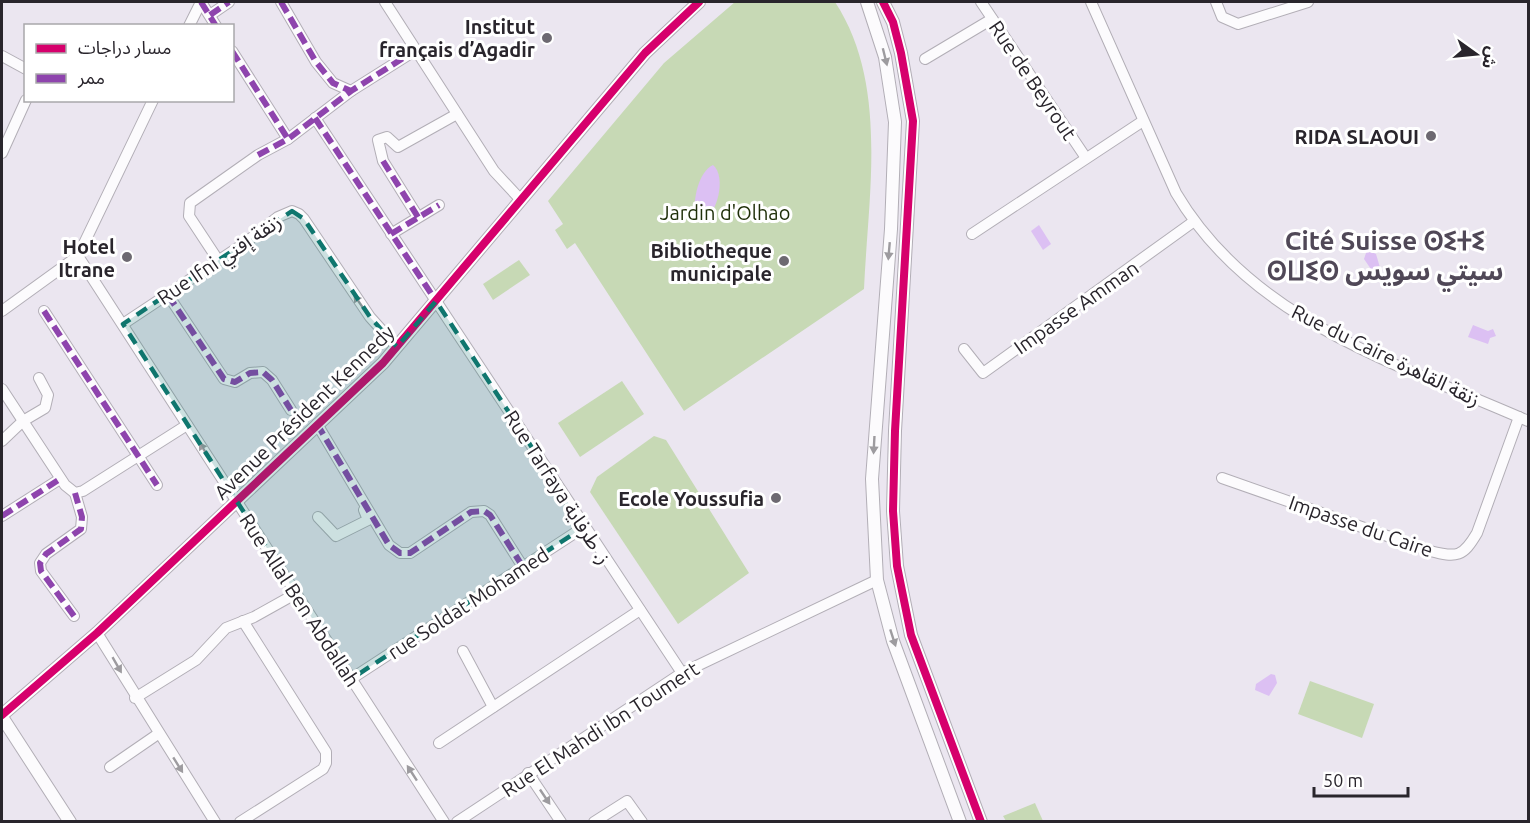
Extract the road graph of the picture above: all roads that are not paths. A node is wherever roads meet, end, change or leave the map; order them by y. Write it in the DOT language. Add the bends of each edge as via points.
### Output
graph roads {
  1 [pos="201,2"];
  2 [pos="229,2"];
  3 [pos="281,2"];
  4 [pos="385,2"];
  5 [pos="699,2"];
  6 [pos="867,2"];
  7 [pos="883,2"];
  8 [pos="981,2"];
  9 [pos="1091,2"];
  10 [pos="1216,2"];
  11 [pos="1308,2"];
  12 [pos="210,15"];
  13 [pos="992,19"];
  14 [pos="190,24"];
  15 [pos="215,24"];
  16 [pos="416,50"];
  17 [pos="234,54"];
  18 [pos="2,56"];
  19 [pos="925,59"];
  20 [pos="24,68"];
  21 [pos="351,91"];
  22 [pos="25,102"];
  23 [pos="152,102"];
  24 [pos="457,114"];
  25 [pos="315,118"];
  26 [pos="1143,121"];
  27 [pos="288,139"];
  28 [pos="2,153"];
  29 [pos="1086,158"];
  30 [pos="520,198"];
  31 [pos="439,205"];
  32 [pos="418,217"];
  33 [pos="1193,222"];
  34 [pos="391,234"];
  35 [pos="972,234"];
  36 [pos="78,256"];
  37 [pos="218,260"];
  38 [pos="168,295"];
  39 [pos="436,301"];
  40 [pos="2,311"];
  41 [pos="44,311"];
  42 [pos="123,324"];
  43 [pos="397,347"];
  44 [pos="964,349"];
  45 [pos="39,378"];
  46 [pos="2,389"];
  47 [pos="291,410"];
  48 [pos="1524,419"];
  49 [pos="23,422"];
  50 [pos="188,425"];
  51 [pos="314,427"];
  52 [pos="2,441"];
  53 [pos="138,455"];
  54 [pos="60,478"];
  55 [pos="1222,478"];
  56 [pos="157,486"];
  57 [pos="75,492"];
  58 [pos="237,500"];
  59 [pos="2,516"];
  60 [pos="318,517"];
  61 [pos="584,527"];
  62 [pos="523,567"];
  63 [pos="877,580"];
  64 [pos="297,593"];
  65 [pos="640,610"];
  66 [pos="74,616"];
  67 [pos="243,621"];
  68 [pos="97,633"];
  69 [pos="463,651"];
  70 [pos="682,673"];
  71 [pos="351,679"];
  72 [pos="135,698"];
  73 [pos="493,707"];
  74 [pos="2,716"];
  75 [pos="158,734"];
  76 [pos="439,743"];
  77 [pos="110,767"];
  78 [pos="528,773"];
  79 [pos="70,822"];
  80 [pos="214,822"];
  81 [pos="240,822"];
  82 [pos="444,822"];
  83 [pos="457,822"];
  84 [pos="561,822"];
  85 [pos="594,822"];
  86 [pos="642,822"];
  87 [pos="960,822"];
  88 [pos="981,822"];
  1 -- 12 [label="street"];
  1 -- 14 [label="street"];
  2 -- 12 [label="street"];
  3 -- 21 [label="street" via="333,83"];
  4 -- 16 [label="street"];
  5 -- 30 [label="street, Avenue Président Kennedy" via="645,53"];
  6 -- 63 [label="street, one-way" via="885,57 895,122 873,478"];
  7 -- 88 [label="street" via="893,22 913,121 895,431 893,511 897,566 911,635"];
  8 -- 13 [label="street, Rue de Beyrout"];
  9 -- 26 [label="street, Rue du Caire زنقة القاهرة"];
  10 -- 11 [label="street" via="1222,17 1238,24"];
  12 -- 15 [label="street"];
  13 -- 19 [label="street"];
  13 -- 29 [label="street, Rue de Beyrout"];
  16 -- 21 [label="street"];
  16 -- 24 [label="street"];
  17 -- 27 [label="street"];
  18 -- 20 [label="street"];
  21 -- 25 [label="street"];
  22 -- 28 [label="street"];
  23 -- 36 [label="street"];
  24 -- 30 [label="street" via="494,171"];
  24 -- 32 [label="street" via="398,147 387,137 378,140 383,161"];
  25 -- 27 [label="street"];
  25 -- 34 [label="street, Rue Tarfaya ز. طرفاية"];
  26 -- 29 [label="street, Rue de Beyrout"];
  26 -- 33 [label="street, Rue du Caire زنقة القاهرة"];
  27 -- 37 [label="street" via="258,155 190,203 189,216"];
  29 -- 35 [label="street, Rue de Beyrout"];
  30 -- 39 [label="street, Avenue Président Kennedy"];
  31 -- 32 [label="street"];
  32 -- 34 [label="street"];
  33 -- 44 [label="street, Impasse Amman" via="983,373"];
  33 -- 48 [label="street, Rue du Caire زنقة القاهرة" via="1228,261 1305,321"];
  34 -- 39 [label="street, Rue Tarfaya ز. طرفاية"];
  36 -- 40 [label="street"];
  36 -- 42 [label="street, Rue Allal Ben Abdallah"];
  37 -- 38 [label="street, Rue Ifni زنقة إفني"];
  43 -- 37 [label="street, Rue Ifni زنقة إفني, one-way" via="370,317 296,212 278,217"];
  38 -- 42 [label="street, Rue Ifni زنقة إفني"];
  38 -- 47 [label="street" via="224,380 235,382 250,373 264,372"];
  39 -- 43 [label="street, Avenue Président Kennedy"];
  39 -- 61 [label="street, Rue Tarfaya ز. طرفاية"];
  41 -- 53 [label="street"];
  42 -- 50 [label="street, Rue Allal Ben Abdallah"];
  43 -- 51 [label="street, Avenue Président Kennedy"];
  45 -- 49 [label="street" via="47,401 40,412"];
  46 -- 49 [label="street"];
  48 -- 55 [label="street, Impasse du Caire" via="1478,533 1468,550 1459,555 1430,551"];
  49 -- 52 [label="street"];
  49 -- 54 [label="street"];
  50 -- 53 [label="street"];
  58 -- 50 [label="street, Rue Allal Ben Abdallah, one-way"];
  51 -- 58 [label="street, Avenue Président Kennedy"];
  51 -- 60 [label="street" via="368,520 336,536"];
  51 -- 62 [label="street" via="394,550 410,553 479,510 490,515"];
  53 -- 56 [label="street"];
  53 -- 57 [label="street" via="83,491"];
  54 -- 57 [label="street"];
  54 -- 59 [label="street"];
  57 -- 66 [label="street" via="81,530 40,562 41,571"];
  58 -- 64 [label="street, Rue Allal Ben Abdallah"];
  58 -- 68 [label="street, Avenue Président Kennedy"];
  61 -- 62 [label="street, rue Soldat Mohamed"];
  61 -- 65 [label="street, Rue Tarfaya ز. طرفاية"];
  62 -- 71 [label="street, rue Soldat Mohamed"];
  63 -- 70 [label="street, Rue El Mahdi Ibn Toumert"];
  63 -- 87 [label="street, one-way" via="893,641"];
  64 -- 67 [label="street"];
  64 -- 71 [label="street, Rue Allal Ben Abdallah"];
  65 -- 70 [label="street, Rue Tarfaya ز. طرفاية"];
  65 -- 73 [label="street"];
  67 -- 72 [label="street" via="226,628 196,660"];
  67 -- 81 [label="street" via="327,758 323,769"];
  68 -- 72 [label="street, one-way"];
  68 -- 74 [label="street, Avenue Président Kennedy"];
  69 -- 73 [label="street"];
  70 -- 78 [label="street, Rue El Mahdi Ibn Toumert"];
  82 -- 71 [label="street, Rue Allal Ben Abdallah, one-way"];
  72 -- 75 [label="street"];
  73 -- 76 [label="street"];
  74 -- 79 [label="street"];
  75 -- 77 [label="street"];
  75 -- 80 [label="street, one-way"];
  78 -- 83 [label="street, Rue El Mahdi Ibn Toumert"];
  78 -- 84 [label="street, one-way"];
  85 -- 86 [label="street" via="627,801"];
}
